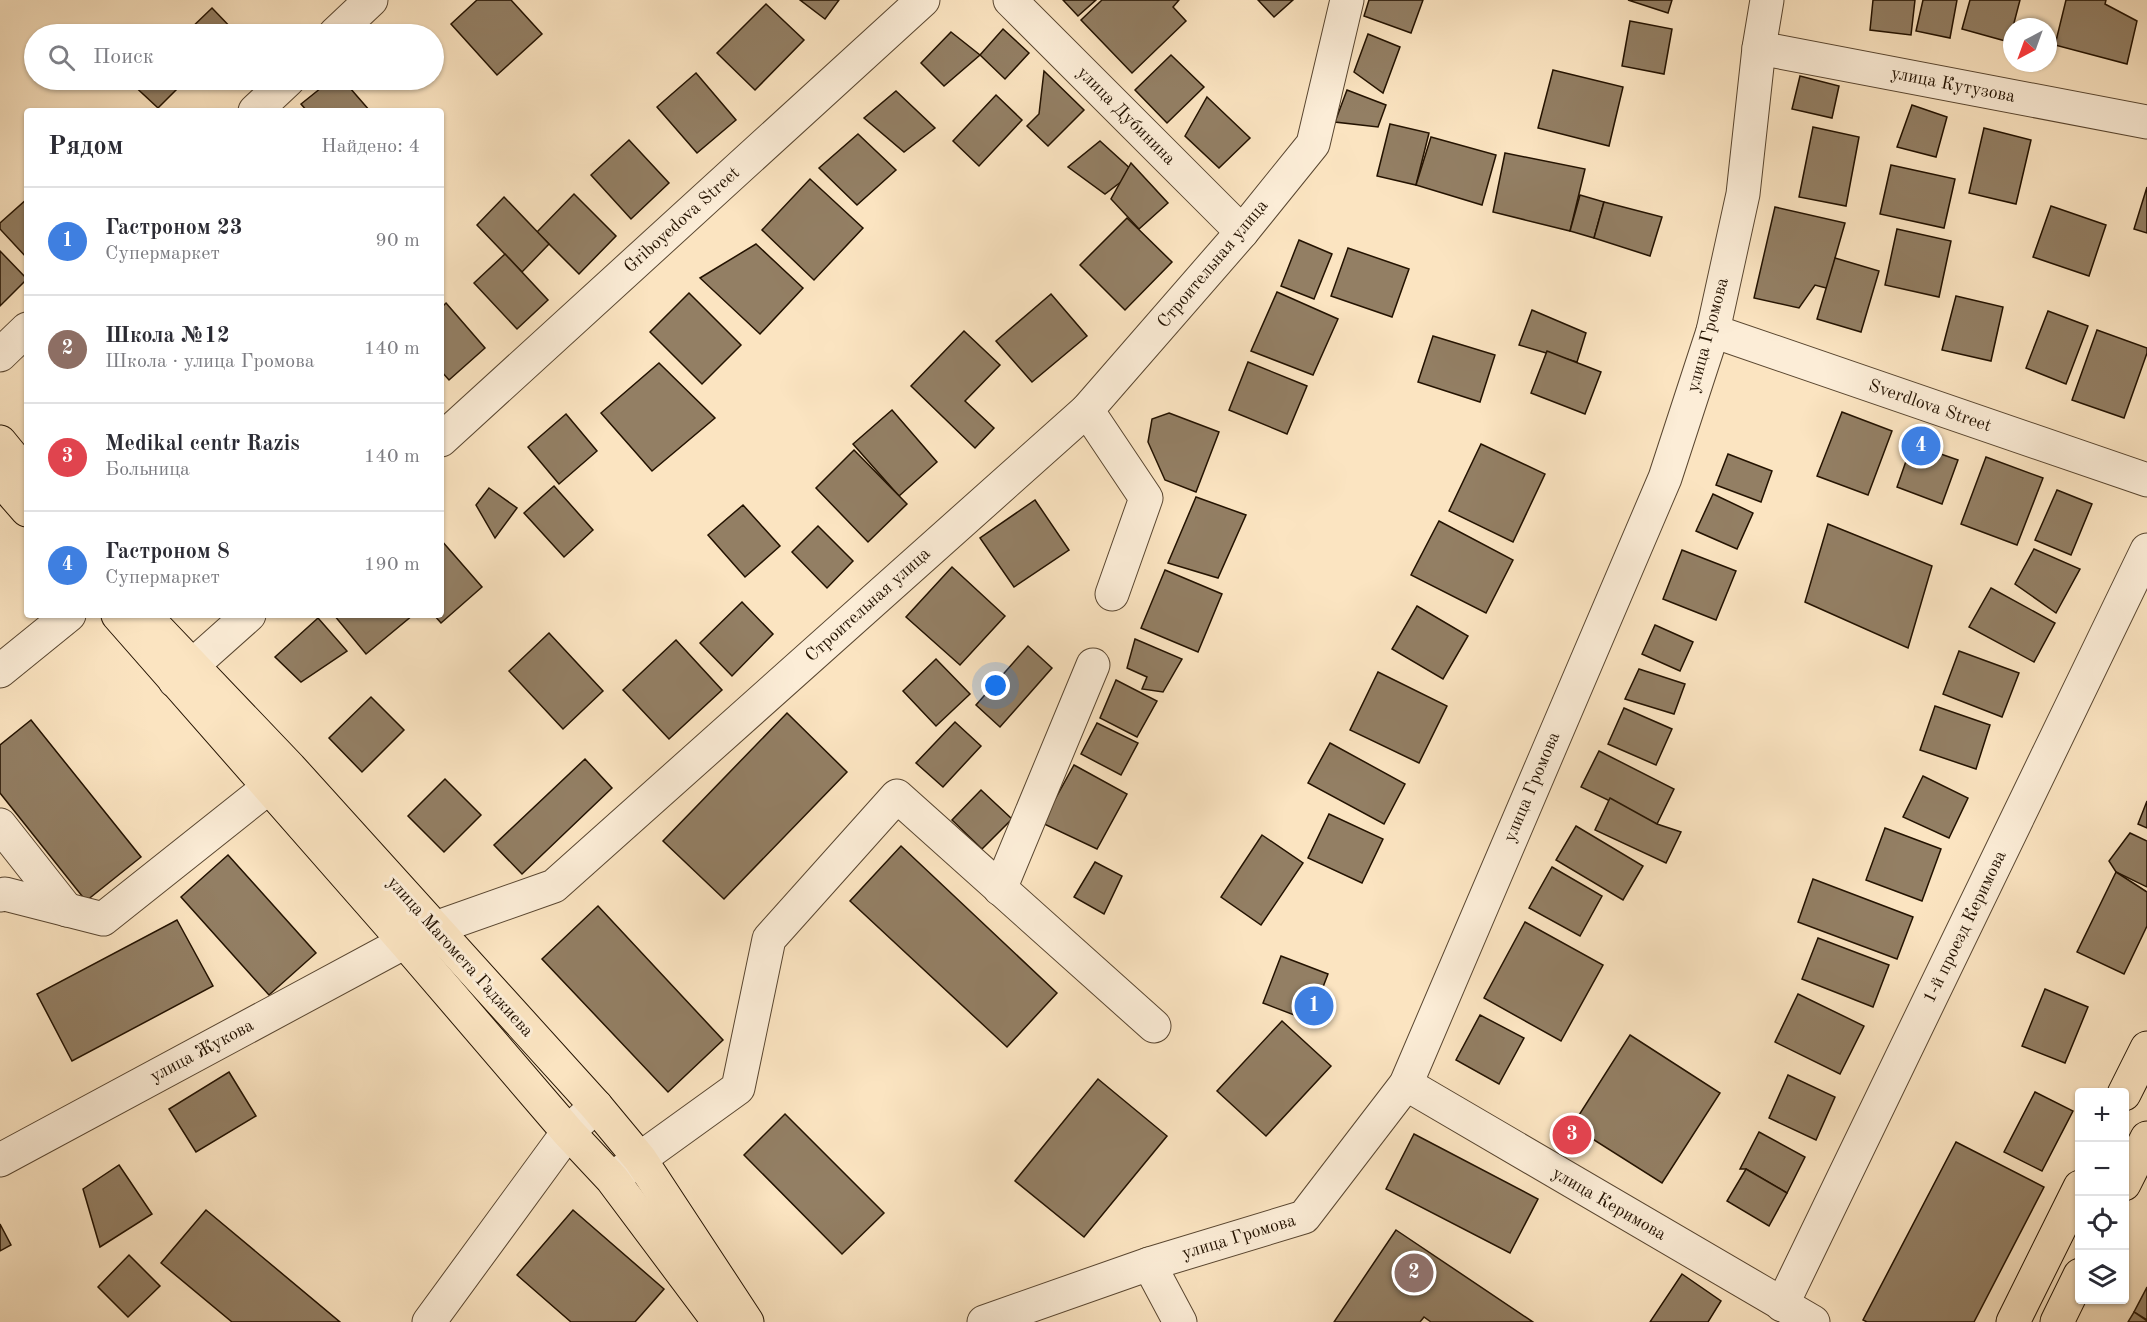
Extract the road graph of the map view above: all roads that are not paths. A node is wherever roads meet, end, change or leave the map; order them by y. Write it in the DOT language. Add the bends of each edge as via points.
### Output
graph roads {
  1 [pos="371,0"];
  2 [pos="923,0"];
  3 [pos="1010,0"];
  4 [pos="1347,0"];
  5 [pos="1767,0"];
  6 [pos="346,24"];
  7 [pos="1759,48"];
  8 [pos="277,90"];
  9 [pos="258,108"];
  10 [pos="2147,122"];
  11 [pos="1242,232"];
  12 [pos="1713,331"];
  13 [pos="24,332"];
  14 [pos="0,355"];
  15 [pos="1087,410"];
  16 [pos="444,437"];
  17 [pos="0,442"];
  18 [pos="24,471"];
  19 [pos="0,479"];
  20 [pos="2147,480"];
  21 [pos="24,507"];
  22 [pos="2147,550"];
  23 [pos="1112,594"];
  24 [pos="65,618"];
  25 [pos="121,618"];
  26 [pos="146,618"];
  27 [pos="246,618"];
  28 [pos="1093,665"];
  29 [pos="0,671"];
  30 [pos="183,674"];
  31 [pos="280,778"];
  32 [pos="0,825"];
  33 [pos="1000,889"];
  34 [pos="0,895"];
  35 [pos="67,910"];
  36 [pos="435,928"];
  37 [pos="405,942"];
  38 [pos="1154,1026"];
  39 [pos="2147,1048"];
  40 [pos="1406,1084"];
  41 [pos="2127,1088"];
  42 [pos="596,1106"];
  43 [pos="567,1132"];
  44 [pos="2147,1138"];
  45 [pos="640,1159"];
  46 [pos="0,1160"];
  47 [pos="2129,1174"];
  48 [pos="612,1179"];
  49 [pos="2075,1194"];
  50 [pos="1149,1264"];
  51 [pos="2075,1284"];
  52 [pos="1782,1305"];
  53 [pos="429,1322"];
  54 [pos="719,1322"];
  55 [pos="747,1322"];
  56 [pos="984,1322"];
  57 [pos="1180,1322"];
  58 [pos="1813,1322"];
  59 [pos="2013,1322"];
  60 [pos="2057,1322"];
  1 -- 6 [label="street"];
  2 -- 16 [label="street, Griboyedova Street"];
  3 -- 11 [label="street, улица Дубинина"];
  4 -- 11 [label="street, Строительная улица" via="1313,144"];
  5 -- 7 [label="street, улица Громова"];
  7 -- 10 [label="street, улица Кутузова"];
  7 -- 12 [label="street, улица Громова" via="1743,194"];
  8 -- 9 [label="street"];
  11 -- 15 [label="street, Строительная улица"];
  12 -- 20 [label="street, Sverdlova Street"];
  12 -- 40 [label="street, улица Громова" via="1665,477"];
  13 -- 14 [label="street"];
  15 -- 23 [label="street" via="1146,498"];
  15 -- 36 [label="street, Строительная улица" via="554,886"];
  17 -- 18 [label="main road"];
  19 -- 21 [label="main road"];
  22 -- 52 [label="street, 1-й проезд Керимова"];
  24 -- 29 [label="street"];
  25 -- 30 [label="main road, улица Магомета Гаджиева"];
  26 -- 30 [label="main road, улица Магомета Гаджиева"];
  27 -- 30 [label="street"];
  28 -- 33 [label="street"];
  30 -- 31 [label="main road, улица Магомета Гаджиева"];
  31 -- 35 [label="street" via="104,919"];
  31 -- 36 [label="main road, улица Магомета Гаджиева"];
  31 -- 37 [label="main road, улица Магомета Гаджиева"];
  32 -- 35 [label="street"];
  33 -- 38 [label="street"];
  33 -- 45 [label="street" via="897,796 769,939 738,1088"];
  34 -- 35 [label="street"];
  36 -- 37 [label="street, Строительная улица"];
  36 -- 42 [label="main road, улица Магомета Гаджиева"];
  37 -- 43 [label="main road, улица Магомета Гаджиева"];
  37 -- 46 [label="street, улица Жукова"];
  39 -- 41 [label="main road"];
  40 -- 50 [label="street, улица Громова" via="1304,1217"];
  40 -- 52 [label="street, улица Керимова"];
  42 -- 43 [label="street"];
  42 -- 45 [label="main road, улица Магомета Гаджиева"];
  43 -- 48 [label="main road, улица Магомета Гаджиева"];
  43 -- 53 [label="street"];
  44 -- 47 [label="main road"];
  45 -- 48 [label="street"];
  45 -- 55 [label="main road, улица Магомета Гаджиева"];
  48 -- 54 [label="main road, улица Магомета Гаджиева"];
  49 -- 59 [label="main road"];
  50 -- 56 [label="street, улица Громова"];
  50 -- 57 [label="street"];
  51 -- 60 [label="main road"];
  52 -- 58 [label="street, улица Керимова"];
}
